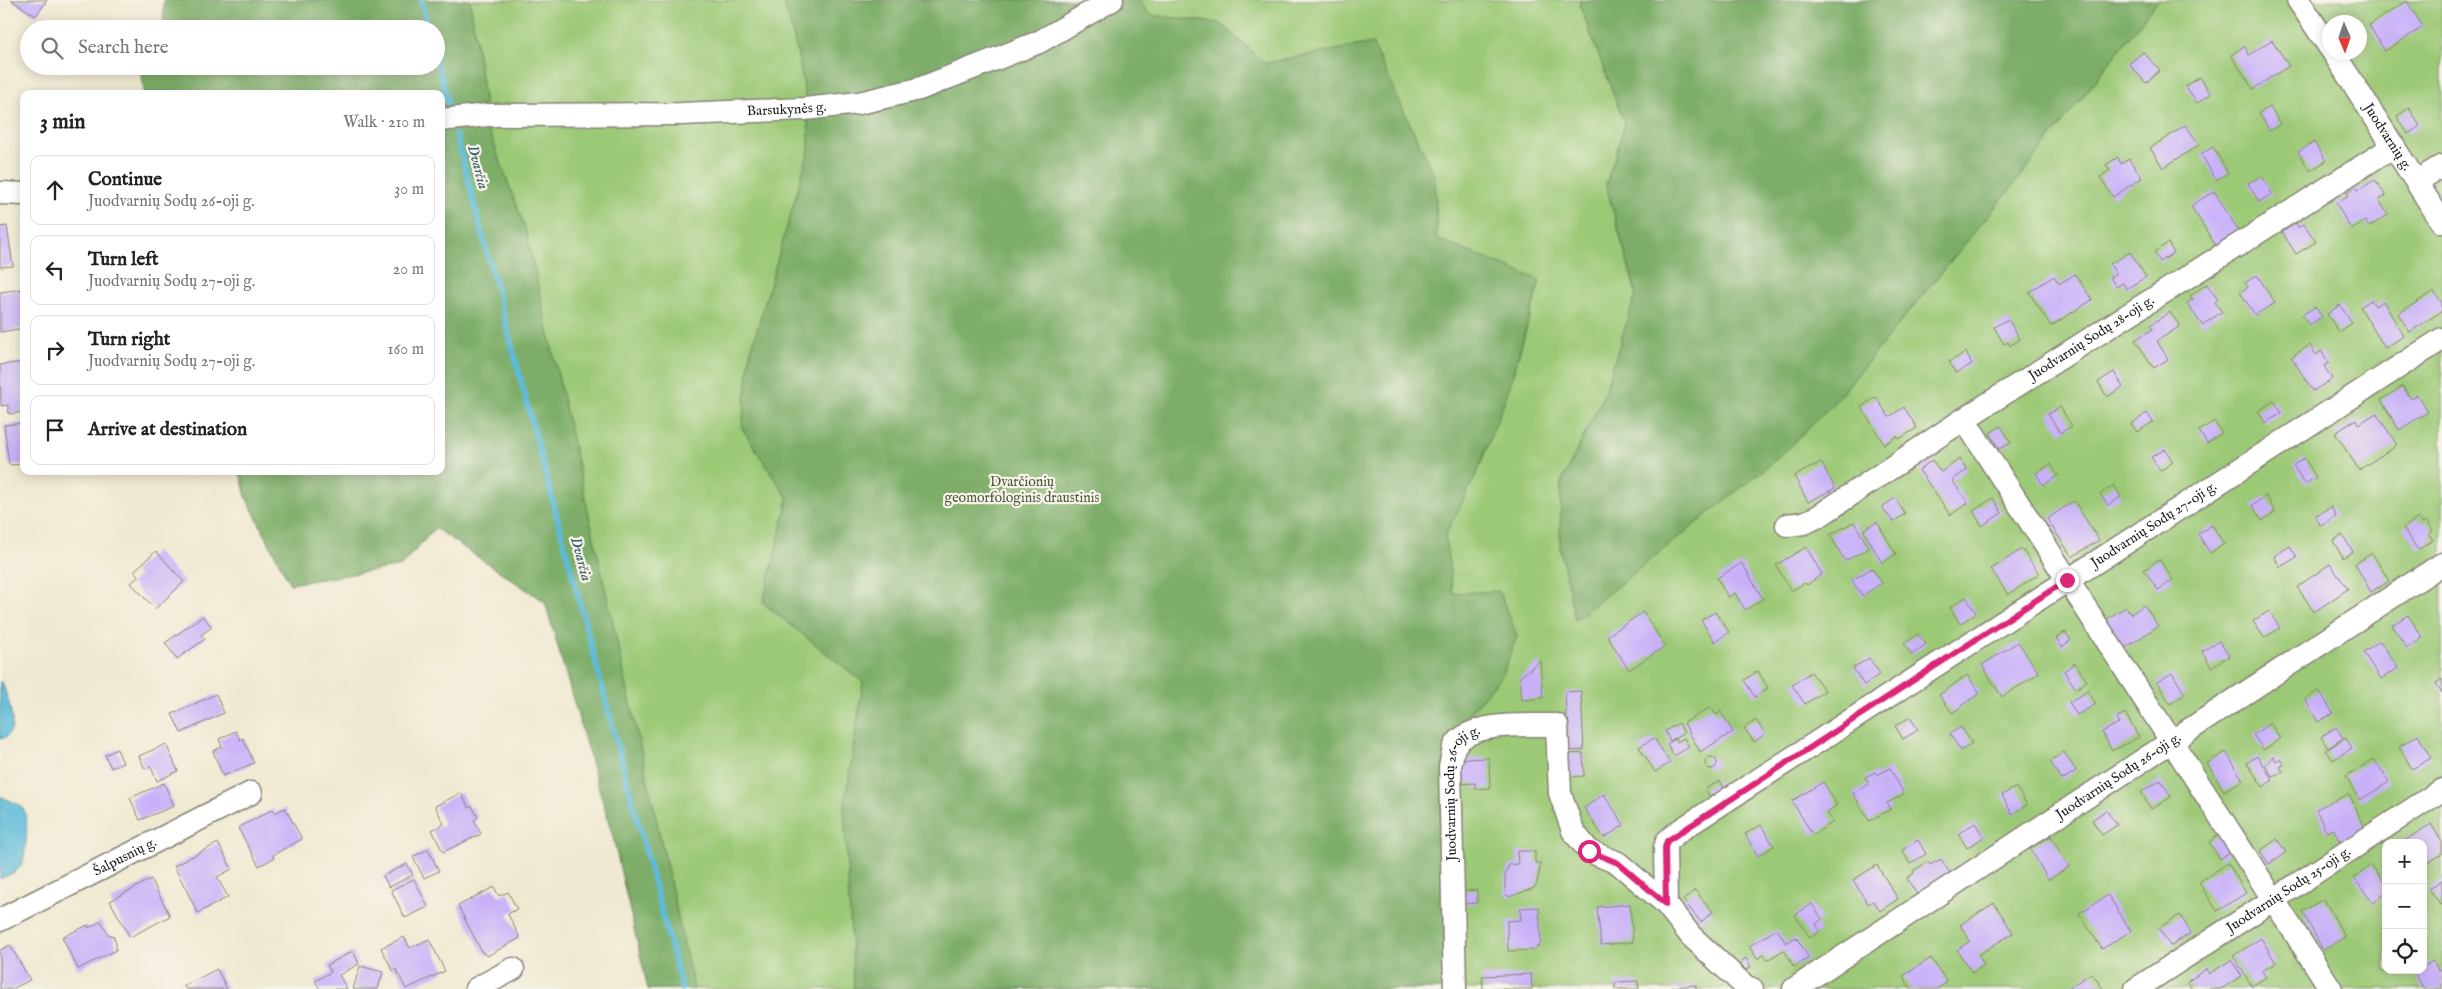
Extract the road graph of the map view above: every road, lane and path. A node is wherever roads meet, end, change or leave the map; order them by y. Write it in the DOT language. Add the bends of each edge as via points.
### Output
graph roads {
  1 [pos="1112,0"];
  2 [pos="2298,0"];
  3 [pos="2322,36"];
  4 [pos="2338,60"];
  5 [pos="445,120"];
  6 [pos="2394,146"];
  7 [pos="2442,166"];
  8 [pos="2417,181"];
  9 [pos="0,194"];
  10 [pos="20,194"];
  11 [pos="2442,222"];
  12 [pos="2442,339"];
  13 [pos="1964,419"];
  14 [pos="1787,525"];
  15 [pos="2442,564"];
  16 [pos="2067,580"];
  17 [pos="2171,741"];
  18 [pos="2442,790"];
  19 [pos="251,793"];
  20 [pos="2275,901"];
  21 [pos="1666,904"];
  22 [pos="0,920"];
  23 [pos="513,969"];
  24 [pos="1813,982"];
  25 [pos="476,989"];
  26 [pos="1455,989"];
  27 [pos="1752,989"];
  28 [pos="1794,989"];
  29 [pos="2136,989"];
  30 [pos="2331,989"];
  1 -- 5 [label="street, Barsukynės g." via="1039,42 919,88 859,103 804,109 681,114 488,115"];
  2 -- 3 [label="street"];
  4 -- 6 [label="street, Juodvarnių g."];
  6 -- 8 [label="street, Juodvarnių g."];
  6 -- 13 [label="street, Juodvarnių Sodų 28-oji g."];
  7 -- 8 [label="street"];
  8 -- 11 [label="street, Juodvarnių g."];
  9 -- 10 [label="street"];
  12 -- 16 [label="street, Juodvarnių Sodų 27-oji g."];
  13 -- 14 [label="street, Juodvarnių Sodų 28-oji g." via="1819,516 1804,523"];
  13 -- 16 [label="street"];
  15 -- 17 [label="street, Juodvarnių Sodų 26-oji g."];
  16 -- 17 [label="street"];
  16 -- 21 [label="street, Juodvarnių Sodų 27-oji g." via="1667,841"];
  17 -- 20 [label="street"];
  17 -- 24 [label="street, Juodvarnių Sodų 26-oji g."];
  18 -- 20 [label="street, Juodvarnių Sodų 25-oji g."];
  19 -- 22 [label="street, Šalpusnių g."];
  20 -- 29 [label="street, Juodvarnių Sodų 25-oji g."];
  20 -- 30 [label="street"];
  21 -- 26 [label="street, Juodvarnių Sodų 26-oji g." via="1618,863 1589,851 1573,831 1560,793 1557,725 1484,728 1468,734 1455,745 1450,766"];
  21 -- 27 [label="street, Juodvarnių Sodų 26-oji g." via="1691,936"];
  23 -- 25 [label="street"];
  24 -- 28 [label="street, Juodvarnių Sodų 26-oji g."];
}
